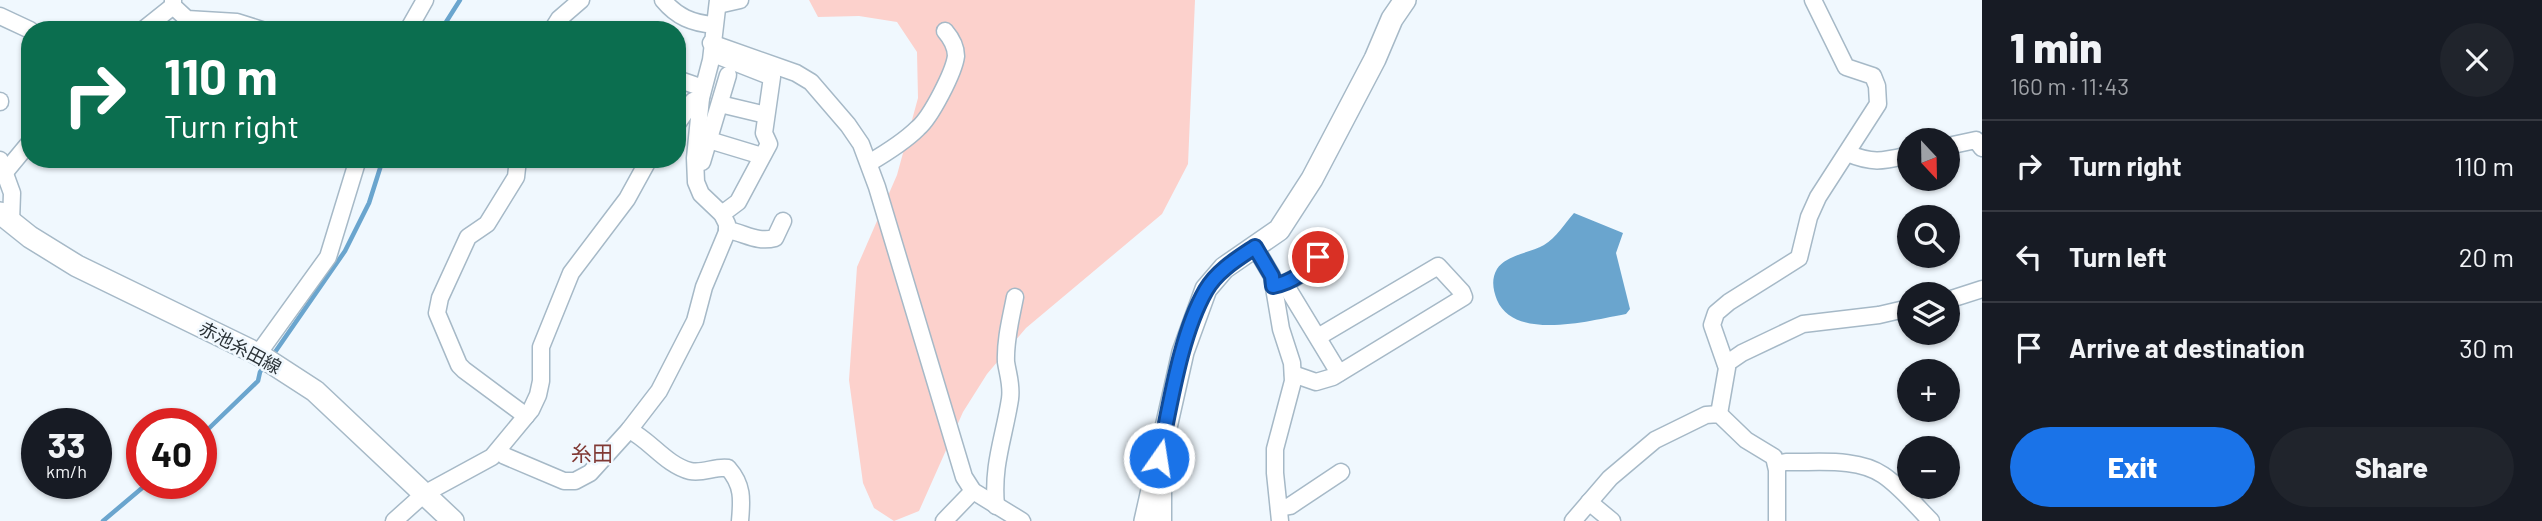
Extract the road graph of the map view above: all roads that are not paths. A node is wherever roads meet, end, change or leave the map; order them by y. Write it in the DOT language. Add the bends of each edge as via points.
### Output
graph roads {
  1 [pos="425,0"];
  2 [pos="554,0"];
  3 [pos="581,0"];
  4 [pos="663,0"];
  5 [pos="740,0"];
  6 [pos="1405,0"];
  7 [pos="1813,0"];
  8 [pos="173,3"];
  9 [pos="718,3"];
  10 [pos="566,12"];
  11 [pos="0,16"];
  12 [pos="152,21"];
  13 [pos="220,21"];
  14 [pos="413,21"];
  15 [pos="559,21"];
  16 [pos="21,25"];
  17 [pos="714,25"];
  18 [pos="945,31"];
  19 [pos="711,48"];
  20 [pos="728,75"];
  21 [pos="686,84"];
  22 [pos="702,93"];
  23 [pos="720,104"];
  24 [pos="686,111"];
  25 [pos="766,115"];
  26 [pos="709,140"];
  27 [pos="1960,143"];
  28 [pos="1982,148"];
  29 [pos="1847,153"];
  30 [pos="762,156"];
  31 [pos="1897,158"];
  32 [pos="13,161"];
  33 [pos="869,163"];
  34 [pos="355,168"];
  35 [pos="517,168"];
  36 [pos="644,168"];
  37 [pos="695,168"];
  38 [pos="5,218"];
  39 [pos="783,221"];
  40 [pos="725,222"];
  41 [pos="1255,247"];
  42 [pos="1318,257"];
  43 [pos="1279,285"];
  44 [pos="1982,289"];
  45 [pos="1960,296"];
  46 [pos="1015,297"];
  47 [pos="1897,310"];
  48 [pos="1318,337"];
  49 [pos="258,354"];
  50 [pos="1726,364"];
  51 [pos="1339,373"];
  52 [pos="1293,374"];
  53 [pos="1718,414"];
  54 [pos="526,416"];
  55 [pos="629,430"];
  56 [pos="499,450"];
  57 [pos="1776,464"];
  58 [pos="1341,472"];
  59 [pos="1152,489"];
  60 [pos="973,491"];
  61 [pos="424,494"];
  62 [pos="1589,502"];
  63 [pos="996,506"];
  64 [pos="1280,514"];
  65 [pos="394,521"];
  66 [pos="453,521"];
  67 [pos="740,521"];
  68 [pos="944,521"];
  69 [pos="1022,521"];
  70 [pos="1145,521"];
  71 [pos="1163,521"];
  72 [pos="1573,521"];
  73 [pos="1612,521"];
  74 [pos="1777,521"];
  75 [pos="1931,521"];
  1 -- 14 [label="street"];
  2 -- 10 [label="street"];
  3 -- 10 [label="street"];
  4 -- 17 [label="street" via="677,15"];
  5 -- 9 [label="street"];
  6 -- 41 [label="street" via="1312,179 1279,230"];
  7 -- 29 [label="street" via="1846,67 1873,76 1877,86 1878,104"];
  8 -- 12 [label="street"];
  8 -- 13 [label="street" via="187,19"];
  9 -- 17 [label="street"];
  10 -- 15 [label="street"];
  11 -- 16 [label="street"];
  17 -- 19 [label="street"];
  18 -- 33 [label="street" via="956,54 929,114 920,127"];
  19 -- 22 [label="street"];
  19 -- 25 [label="street" via="772,77"];
  19 -- 33 [label="street" via="796,73 811,82 848,125"];
  20 -- 23 [label="street"];
  21 -- 22 [label="street"];
  22 -- 24 [label="street"];
  22 -- 37 [label="street"];
  23 -- 25 [label="street"];
  23 -- 26 [label="street"];
  25 -- 30 [label="street" via="764,133 769,144"];
  26 -- 30 [label="street"];
  26 -- 37 [label="street" via="701,166"];
  27 -- 28 [label="street" via="1976,140"];
  29 -- 31 [label="street" via="1865,161"];
  29 -- 50 [label="street" via="1815,204 1799,258 1716,313 1712,325"];
  30 -- 40 [label="street"];
  32 -- 38 [label="street"];
  33 -- 60 [label="street" via="964,477"];
  34 -- 49 [label="street" via="328,257"];
  35 -- 54 [label="street" via="487,223 468,237 437,313 459,365"];
  36 -- 54 [label="street" via="627,199 571,272 541,347 538,395"];
  37 -- 40 [label="street" via="701,194"];
  38 -- 49 [label="street, 赤池糸田線" via="77,266"];
  39 -- 40 [label="street" via="771,240 755,240"];
  40 -- 55 [label="street" via="695,321 659,391"];
  41 -- 43 [label="street"];
  41 -- 59 [label="street" via="1224,268 1206,289 1183,352"];
  42 -- 43 [label="street" via="1305,272"];
  43 -- 48 [label="street"];
  43 -- 52 [label="street" via="1281,329"];
  44 -- 45 [label="street"];
  46 -- 63 [label="street" via="1007,336 1010,398 996,462"];
  47 -- 50 [label="street" via="1804,324"];
  48 -- 51 [label="street"];
  48 -- 51 [label="street" via="1438,266 1462,292 1464,297"];
  49 -- 61 [label="street, 赤池糸田線" via="315,391"];
  50 -- 53 [label="street"];
  51 -- 52 [label="street" via="1316,382"];
  52 -- 64 [label="street" via="1276,439"];
  53 -- 57 [label="street" via="1746,440 1774,457"];
  53 -- 62 [label="street" via="1706,415 1655,440"];
  54 -- 56 [label="street"];
  55 -- 56 [label="street" via="590,473 575,481 564,481"];
  55 -- 67 [label="street" via="680,467 692,471 728,468 741,492"];
  56 -- 61 [label="street"];
  57 -- 74 [label="street"];
  57 -- 75 [label="street" via="1869,467 1884,475"];
  58 -- 64 [label="street"];
  59 -- 70 [label="street"];
  59 -- 71 [label="street" via="1163,492"];
  60 -- 63 [label="street"];
  60 -- 68 [label="street"];
  61 -- 65 [label="street"];
  61 -- 66 [label="street, 赤池糸田線"];
  62 -- 72 [label="street"];
  62 -- 73 [label="street"];
  63 -- 69 [label="street"];
}
